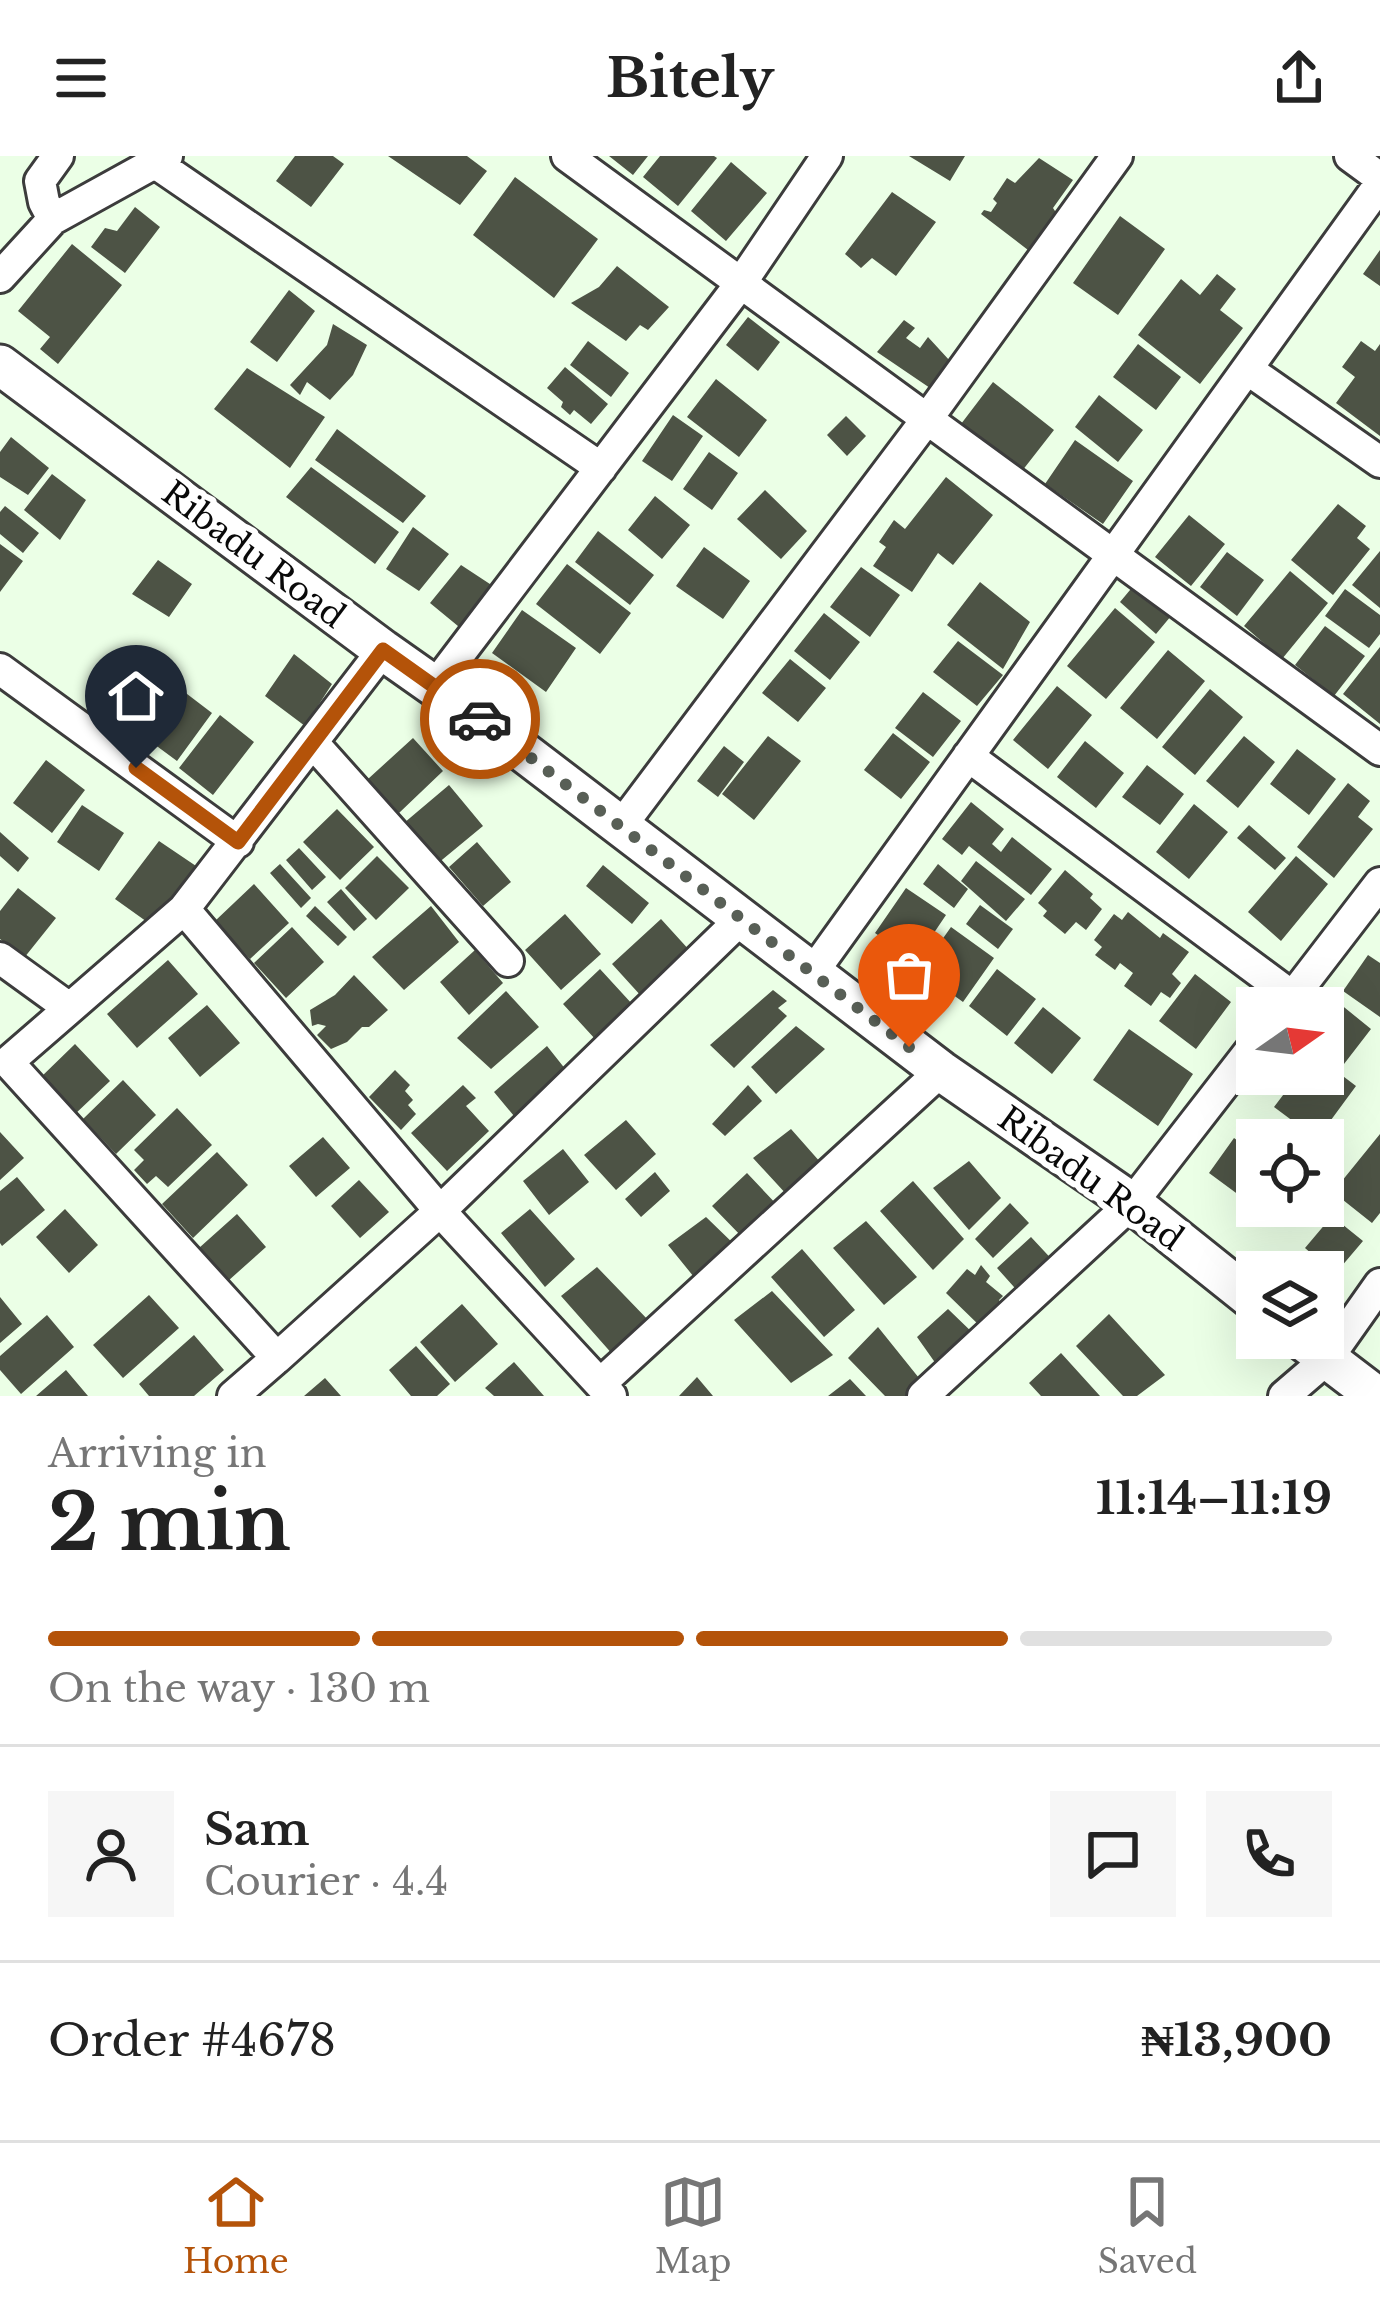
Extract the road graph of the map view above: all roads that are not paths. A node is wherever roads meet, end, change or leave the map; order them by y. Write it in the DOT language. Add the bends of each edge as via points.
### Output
graph roads {
  1 [pos="58,156"];
  2 [pos="567,156"];
  3 [pos="827,156"];
  4 [pos="1117,156"];
  5 [pos="1349,156"];
  6 [pos="160,159"];
  7 [pos="1380,181"];
  8 [pos="52,219"];
  9 [pos="0,277"];
  10 [pos="741,283"];
  11 [pos="0,365"];
  12 [pos="1247,369"];
  13 [pos="927,419"];
  14 [pos="1380,462"];
  15 [pos="601,468"];
  16 [pos="1113,555"];
  17 [pos="383,650"];
  18 [pos="0,669"];
  19 [pos="435,686"];
  20 [pos="313,743"];
  21 [pos="1380,750"];
  22 [pos="968,755"];
  23 [pos="621,826"];
  24 [pos="238,842"];
  25 [pos="1380,883"];
  26 [pos="184,909"];
  27 [pos="742,918"];
  28 [pos="0,958"];
  29 [pos="508,961"];
  30 [pos="813,972"];
  31 [pos="1269,987"];
  32 [pos="1300,987"];
  33 [pos="69,1009"];
  34 [pos="4,1065"];
  35 [pos="1236,1069"];
  36 [pos="941,1071"];
  37 [pos="1132,1203"];
  38 [pos="440,1211"];
  39 [pos="1380,1284"];
  40 [pos="1236,1286"];
  41 [pos="1344,1319"];
  42 [pos="277,1358"];
  43 [pos="1307,1359"];
  44 [pos="1326,1359"];
  45 [pos="605,1390"];
  46 [pos="233,1396"];
  47 [pos="923,1396"];
  48 [pos="1284,1396"];
  49 [pos="1376,1396"];
  1 -- 8 [label="street" via="40,181"];
  2 -- 10 [label="street"];
  3 -- 10 [label="street"];
  4 -- 13 [label="street"];
  5 -- 7 [label="street"];
  6 -- 8 [label="street"];
  6 -- 15 [label="street"];
  7 -- 12 [label="street"];
  8 -- 9 [label="street"];
  10 -- 13 [label="street"];
  10 -- 15 [label="street"];
  11 -- 17 [label="street, Ribadu Road"];
  12 -- 14 [label="street"];
  12 -- 16 [label="street"];
  13 -- 16 [label="street"];
  13 -- 23 [label="street"];
  15 -- 19 [label="street"];
  16 -- 21 [label="street"];
  16 -- 22 [label="street"];
  17 -- 19 [label="street, Ribadu Road"];
  17 -- 20 [label="street"];
  18 -- 24 [label="street"];
  19 -- 23 [label="street, Ribadu Road"];
  20 -- 24 [label="street"];
  20 -- 29 [label="street"];
  22 -- 30 [label="street"];
  22 -- 31 [label="street"];
  23 -- 27 [label="street, Ribadu Road"];
  24 -- 26 [label="street"];
  25 -- 32 [label="street"];
  26 -- 33 [label="street"];
  26 -- 38 [label="street"];
  27 -- 30 [label="street, Ribadu Road"];
  27 -- 38 [label="street"];
  28 -- 33 [label="street"];
  30 -- 36 [label="street, Ribadu Road"];
  33 -- 34 [label="street"];
  34 -- 42 [label="street"];
  35 -- 37 [label="street"];
  36 -- 37 [label="street, Ribadu Road"];
  36 -- 45 [label="street"];
  37 -- 40 [label="street, Ribadu Road"];
  37 -- 47 [label="street"];
  38 -- 42 [label="street"];
  38 -- 45 [label="street"];
  39 -- 41 [label="street"];
  42 -- 46 [label="street"];
  43 -- 48 [label="street"];
  44 -- 49 [label="street"];
}
